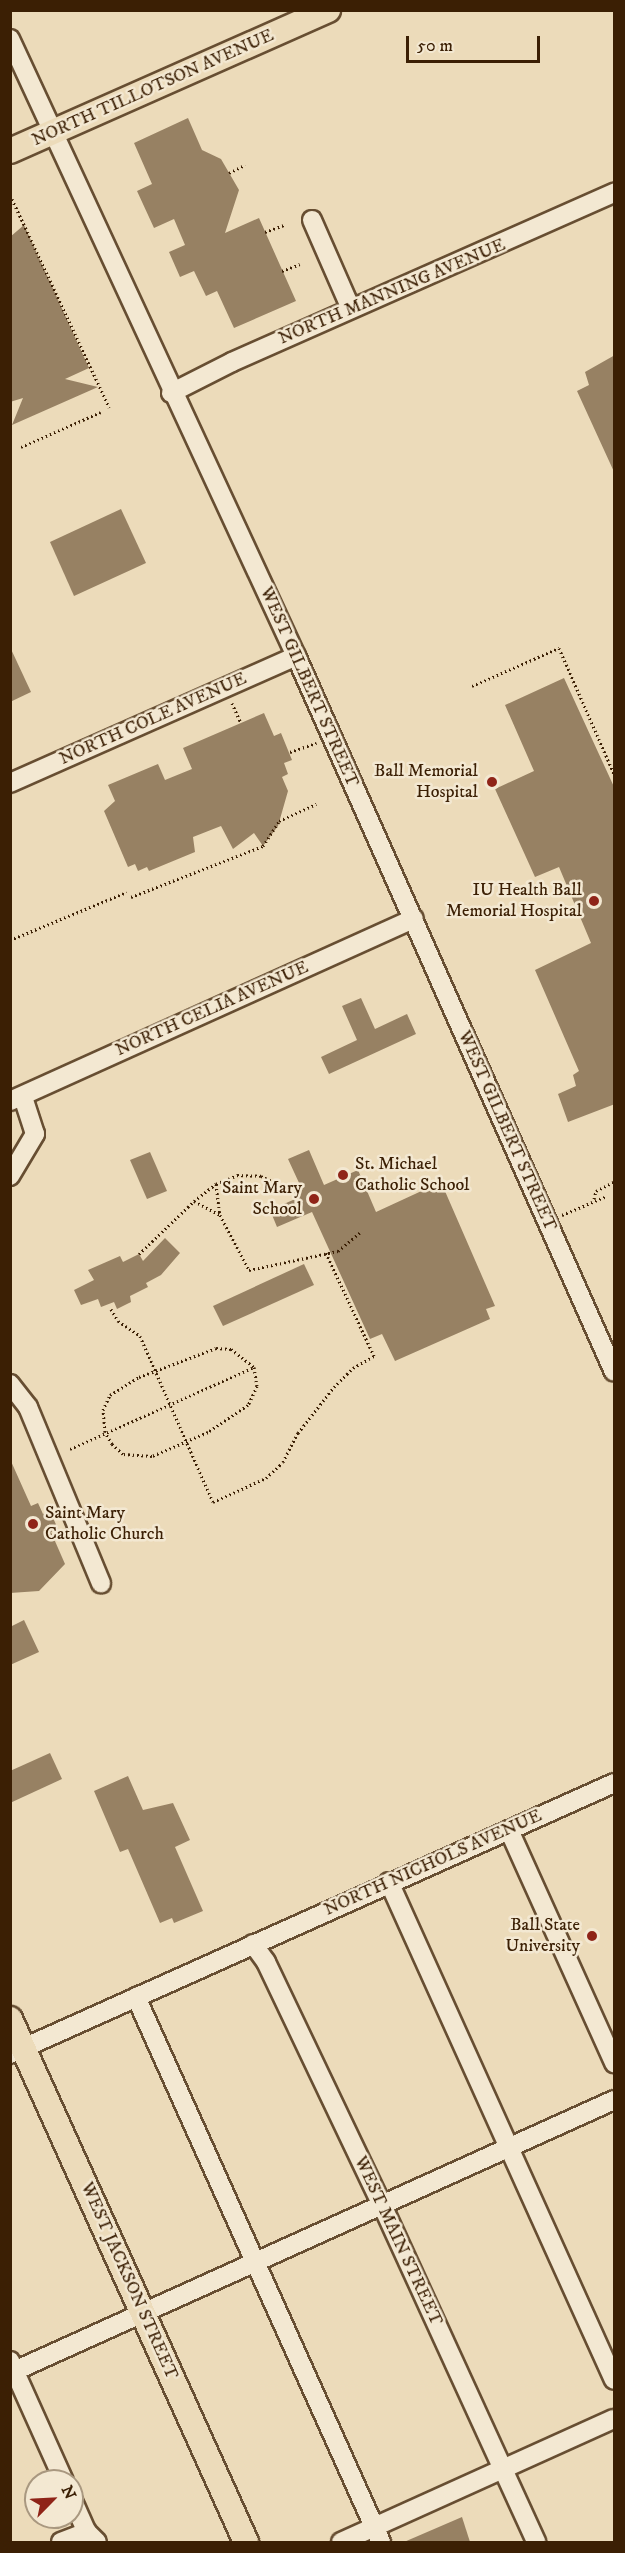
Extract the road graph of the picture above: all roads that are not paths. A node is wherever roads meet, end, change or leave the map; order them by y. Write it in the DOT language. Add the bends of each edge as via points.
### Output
graph roads {
  1 [pos="328,10"];
  2 [pos="10,39"];
  3 [pos="54,133"];
  4 [pos="10,152"];
  5 [pos="615,193"];
  6 [pos="312,220"];
  7 [pos="351,309"];
  8 [pos="171,393"];
  9 [pos="296,656"];
  10 [pos="10,783"];
  11 [pos="414,919"];
  12 [pos="16,1098"];
  13 [pos="10,1176"];
  14 [pos="615,1372"];
  15 [pos="10,1384"];
  16 [pos="101,1583"];
  17 [pos="615,1784"];
  18 [pos="509,1830"];
  19 [pos="389,1882"];
  20 [pos="252,1944"];
  21 [pos="136,1997"];
  22 [pos="10,2019"];
  23 [pos="17,2051"];
  24 [pos="615,2063"];
  25 [pos="615,2100"];
  26 [pos="507,2148"];
  27 [pos="382,2205"];
  28 [pos="254,2264"];
  29 [pos="144,2314"];
  30 [pos="12,2369"];
  31 [pos="615,2380"];
  32 [pos="615,2420"];
  33 [pos="58,2469"];
  34 [pos="503,2469"];
  35 [pos="84,2522"];
  36 [pos="377,2535"];
  37 [pos="92,2537"];
  38 [pos="61,2542"];
  39 [pos="246,2542"];
  40 [pos="341,2542"];
  41 [pos="536,2542"];
  1 -- 3 [label="main road, NORTH TILLOTSON AVENUE"];
  2 -- 3 [label="street, WEST GILBERT STREET"];
  3 -- 4 [label="main road, NORTH TILLOTSON AVENUE"];
  3 -- 8 [label="street, WEST GILBERT STREET"];
  5 -- 7 [label="street, NORTH MANNING AVENUE"];
  6 -- 7 [label="street"];
  7 -- 8 [label="street, NORTH MANNING AVENUE"];
  8 -- 9 [label="street, WEST GILBERT STREET"];
  9 -- 10 [label="street, NORTH COLE AVENUE"];
  9 -- 11 [label="street, WEST GILBERT STREET"];
  11 -- 12 [label="street, NORTH CELIA AVENUE"];
  11 -- 14 [label="street, WEST GILBERT STREET"];
  12 -- 13 [label="street" via="35,1134"];
  15 -- 16 [label="street" via="28,1407"];
  17 -- 18 [label="street, NORTH NICHOLS AVENUE"];
  18 -- 19 [label="street, NORTH NICHOLS AVENUE"];
  18 -- 24 [label="street"];
  19 -- 20 [label="street, NORTH NICHOLS AVENUE"];
  19 -- 26 [label="street"];
  20 -- 21 [label="street, NORTH NICHOLS AVENUE"];
  20 -- 27 [label="street, WEST MAIN STREET" via="266,1962"];
  21 -- 23 [label="street, NORTH NICHOLS AVENUE"];
  21 -- 28 [label="street"];
  22 -- 23 [label="main road, WEST JACKSON STREET"];
  23 -- 29 [label="main road, WEST JACKSON STREET"];
  25 -- 26 [label="street"];
  26 -- 27 [label="street"];
  26 -- 31 [label="street"];
  27 -- 28 [label="street"];
  27 -- 34 [label="street, WEST MAIN STREET"];
  28 -- 29 [label="street"];
  28 -- 36 [label="street"];
  29 -- 30 [label="street"];
  29 -- 39 [label="main road, WEST JACKSON STREET"];
  30 -- 33 [label="street"];
  32 -- 34 [label="street"];
  34 -- 36 [label="street"];
  34 -- 41 [label="street, WEST MAIN STREET"];
  35 -- 37 [label="street"];
  36 -- 40 [label="street"];
  37 -- 38 [label="street"];
}
